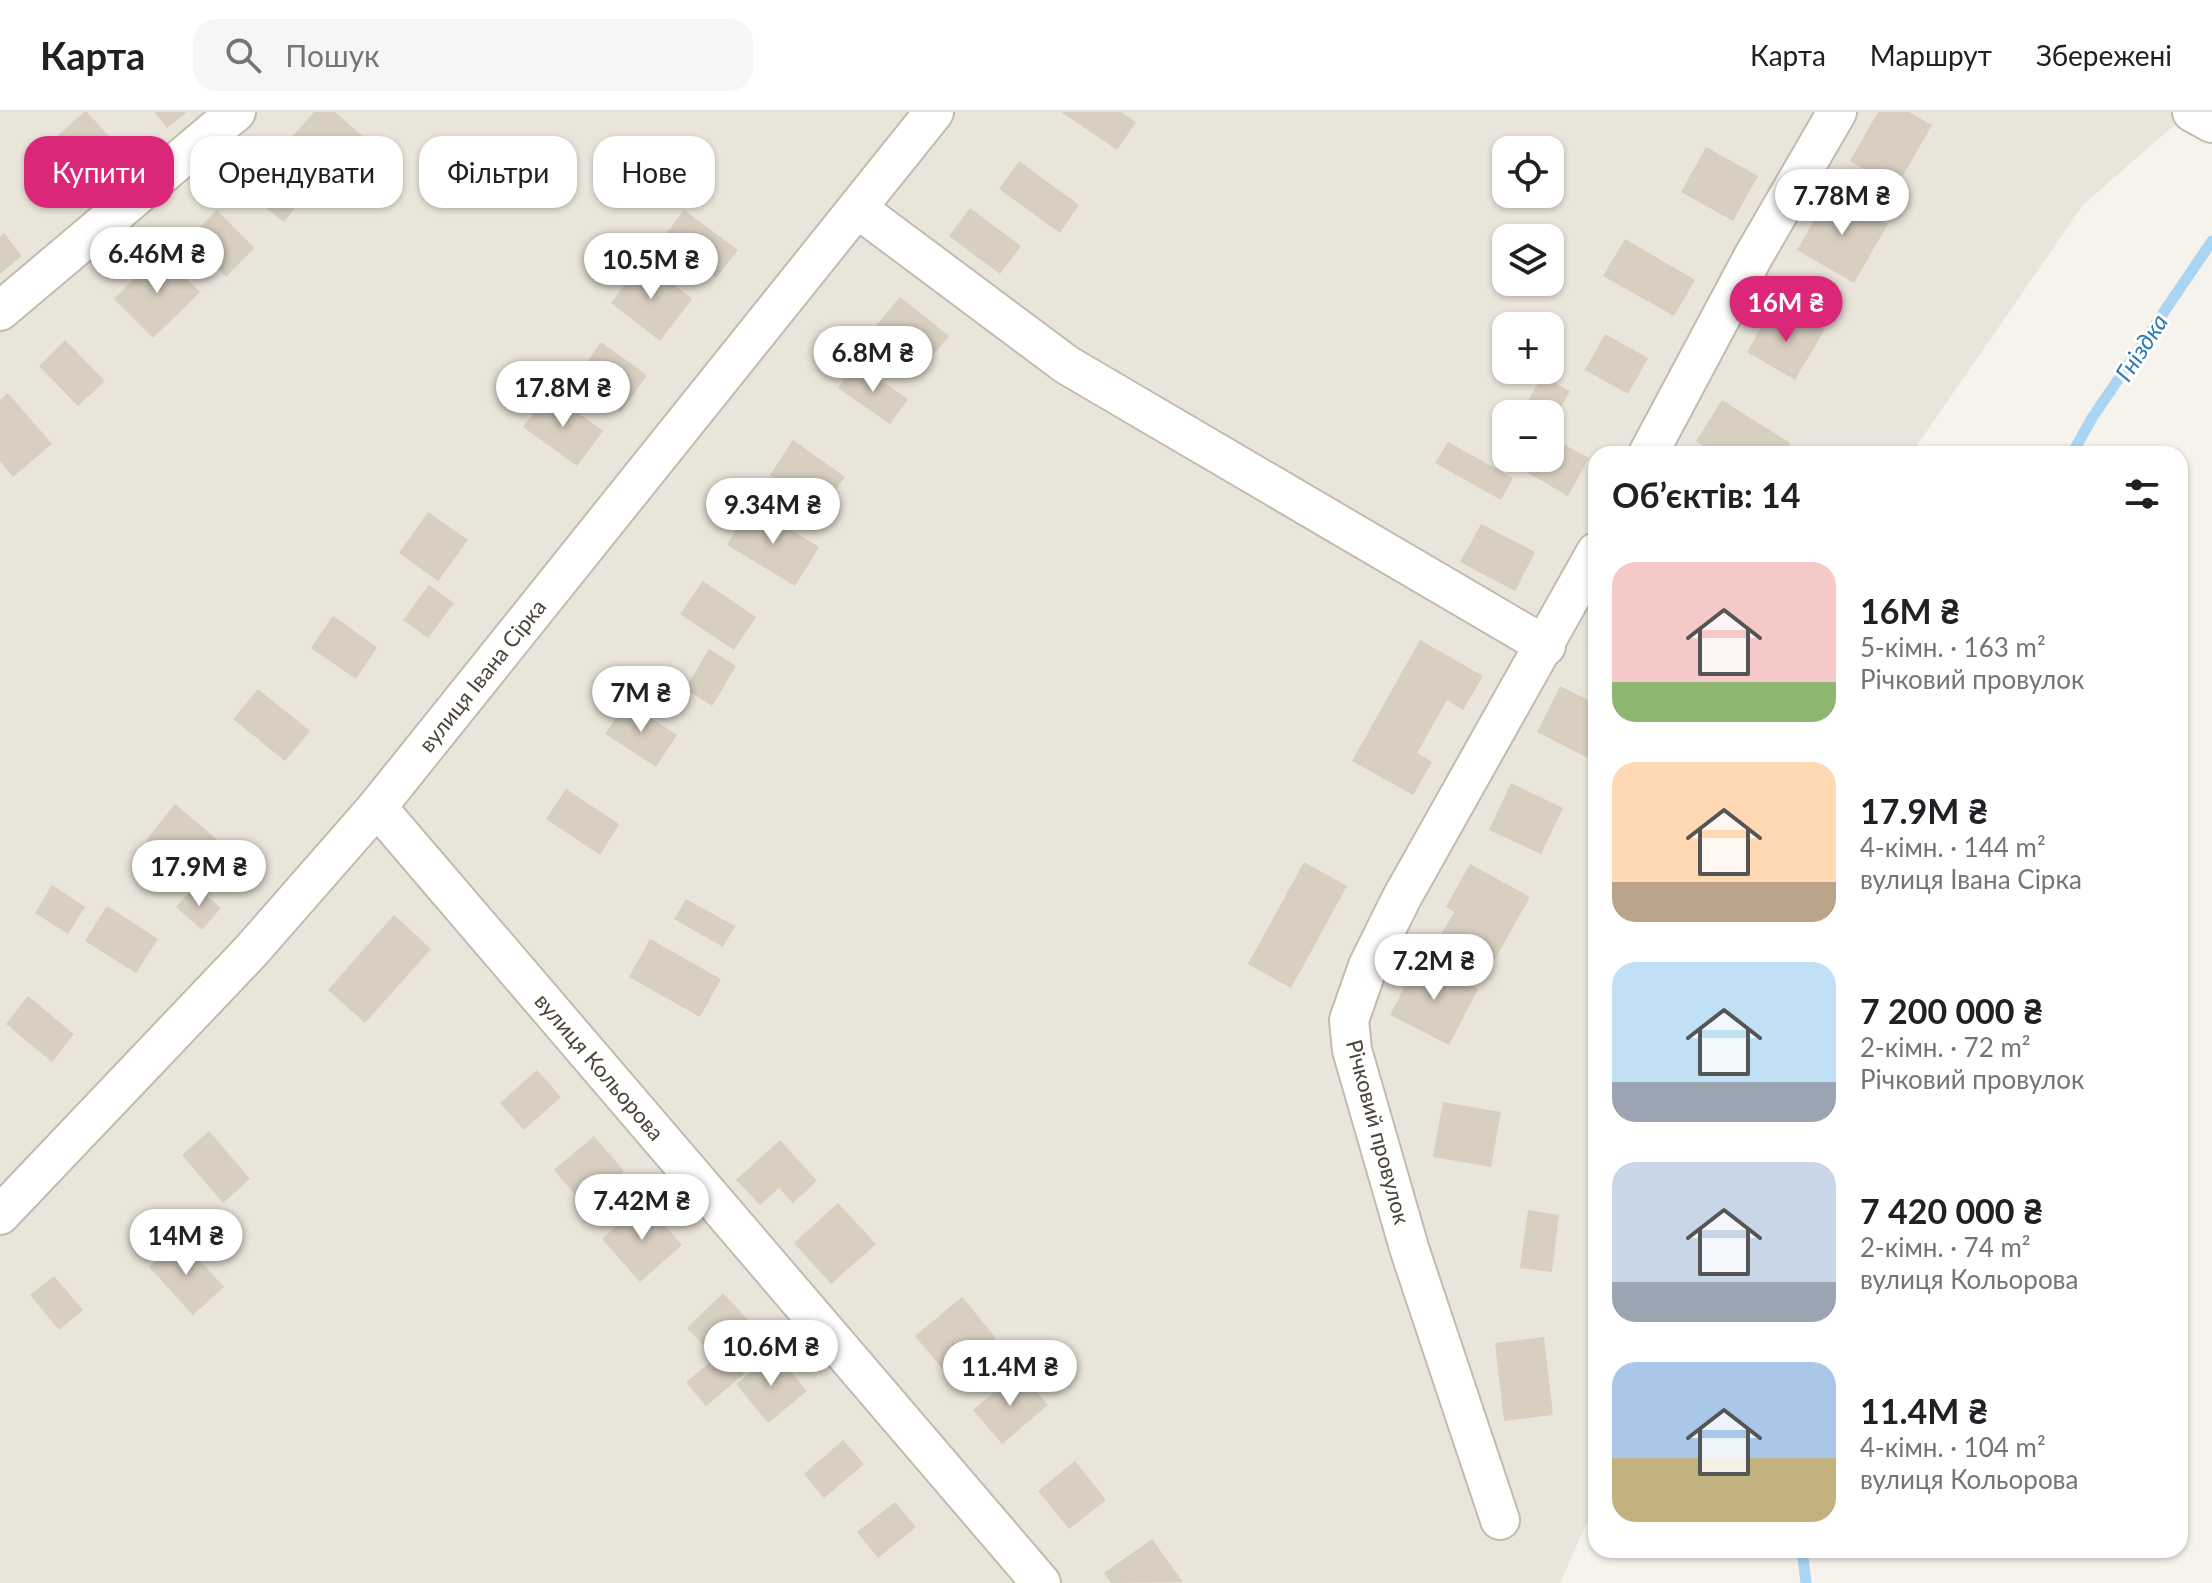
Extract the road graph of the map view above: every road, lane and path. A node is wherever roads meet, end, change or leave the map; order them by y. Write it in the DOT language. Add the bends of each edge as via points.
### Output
graph roads {
  1 [pos="236,112"];
  2 [pos="934,112"];
  3 [pos="1837,112"];
  4 [pos="2192,112"];
  5 [pos="2212,123"];
  6 [pos="858,209"];
  7 [pos="0,311"];
  8 [pos="1652,446"];
  9 [pos="1588,567"];
  10 [pos="1546,646"];
  11 [pos="377,807"];
  12 [pos="0,1215"];
  13 [pos="1500,1520"];
  14 [pos="1041,1583"];
  1 -- 7 [label="street"];
  2 -- 6 [label="street, вулиця Івана Сірка"];
  3 -- 8 [label="street"];
  4 -- 5 [label="street"];
  6 -- 10 [label="street" via="1067,365"];
  6 -- 11 [label="street, вулиця Івана Сірка"];
  9 -- 10 [label="street, Річковий провулок"];
  10 -- 13 [label="street, Річковий провулок" via="1401,899 1354,997 1349,1020 1352,1050 1410,1251"];
  11 -- 12 [label="street, вулиця Івана Сірка" via="230,974"];
  11 -- 14 [label="street, вулиця Кольорова"];
}
